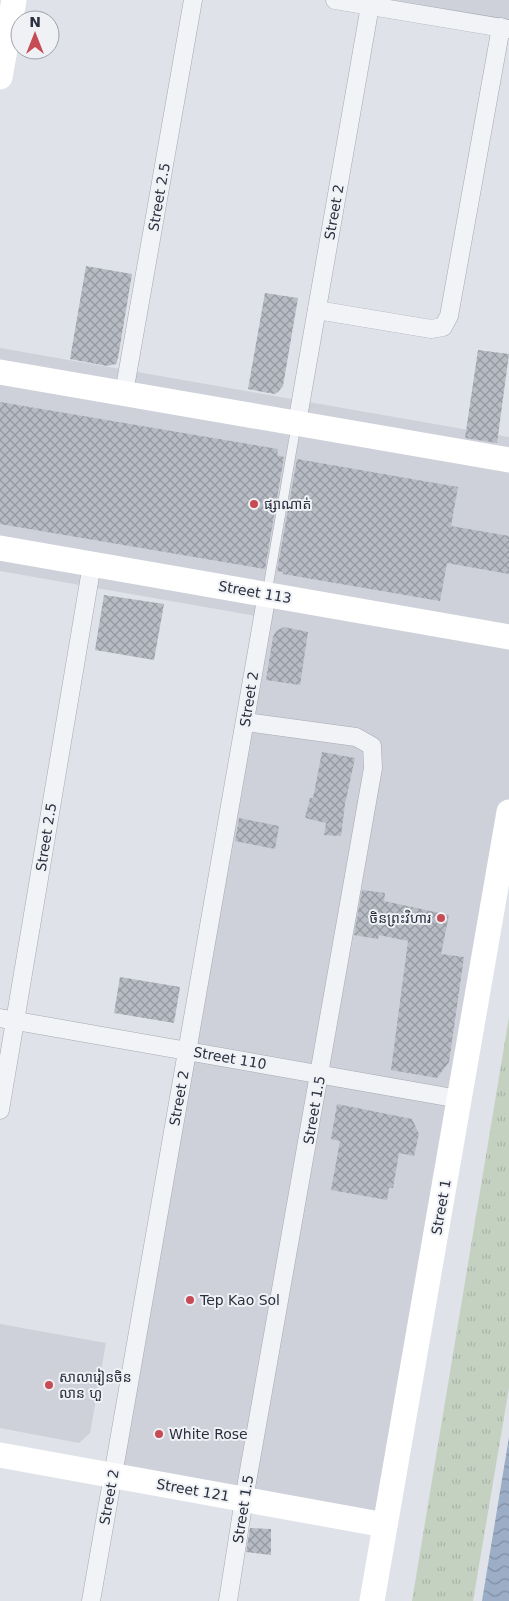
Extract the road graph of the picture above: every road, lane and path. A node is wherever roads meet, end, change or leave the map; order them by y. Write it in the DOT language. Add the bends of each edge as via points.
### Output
graph roads {
  1 [pos="14,0"];
  2 [pos="193,0"];
  3 [pos="335,0"];
  4 [pos="371,3"];
  5 [pos="505,28"];
  6 [pos="0,77"];
  7 [pos="317,310"];
  8 [pos="0,372"];
  9 [pos="124,393"];
  10 [pos="297,423"];
  11 [pos="509,460"];
  12 [pos="0,548"];
  13 [pos="92,564"];
  14 [pos="267,594"];
  15 [pos="509,637"];
  16 [pos="246,722"];
  17 [pos="509,812"];
  18 [pos="8,1019"];
  19 [pos="187,1051"];
  20 [pos="320,1074"];
  21 [pos="459,1099"];
  22 [pos="0,1110"];
  23 [pos="0,1455"];
  24 [pos="113,1476"];
  25 [pos="244,1500"];
  26 [pos="385,1525"];
  27 [pos="91,1601"];
  28 [pos="228,1601"];
  29 [pos="372,1601"];
  1 -- 6 [label="street"];
  2 -- 9 [label="street, Street 2.5"];
  3 -- 4 [label="street"];
  4 -- 5 [label="street"];
  4 -- 7 [label="street, Street 2"];
  5 -- 7 [label="street" via="449,316 443,327 431,329"];
  7 -- 10 [label="street, Street 2"];
  8 -- 9 [label="street"];
  9 -- 10 [label="street"];
  10 -- 11 [label="street"];
  10 -- 14 [label="lane"];
  12 -- 13 [label="street, Street 113"];
  13 -- 14 [label="street, Street 113"];
  13 -- 18 [label="street, Street 2.5"];
  14 -- 15 [label="street, Street 113"];
  14 -- 16 [label="street, Street 2"];
  16 -- 19 [label="street, Street 2"];
  16 -- 20 [label="street, Street 1.5" via="356,737 372,746 373,768"];
  17 -- 21 [label="street, Street 1"];
  18 -- 19 [label="street, Street 110"];
  18 -- 22 [label="street, Street 2.5"];
  19 -- 20 [label="street, Street 110"];
  19 -- 24 [label="street, Street 2"];
  20 -- 21 [label="street, Street 110"];
  20 -- 25 [label="street, Street 1.5"];
  21 -- 26 [label="street, Street 1"];
  23 -- 24 [label="street, Street 121"];
  24 -- 25 [label="street, Street 121"];
  24 -- 27 [label="street, Street 2"];
  25 -- 26 [label="street, Street 121"];
  25 -- 28 [label="street, Street 1.5"];
  26 -- 29 [label="street, Street 1"];
}
